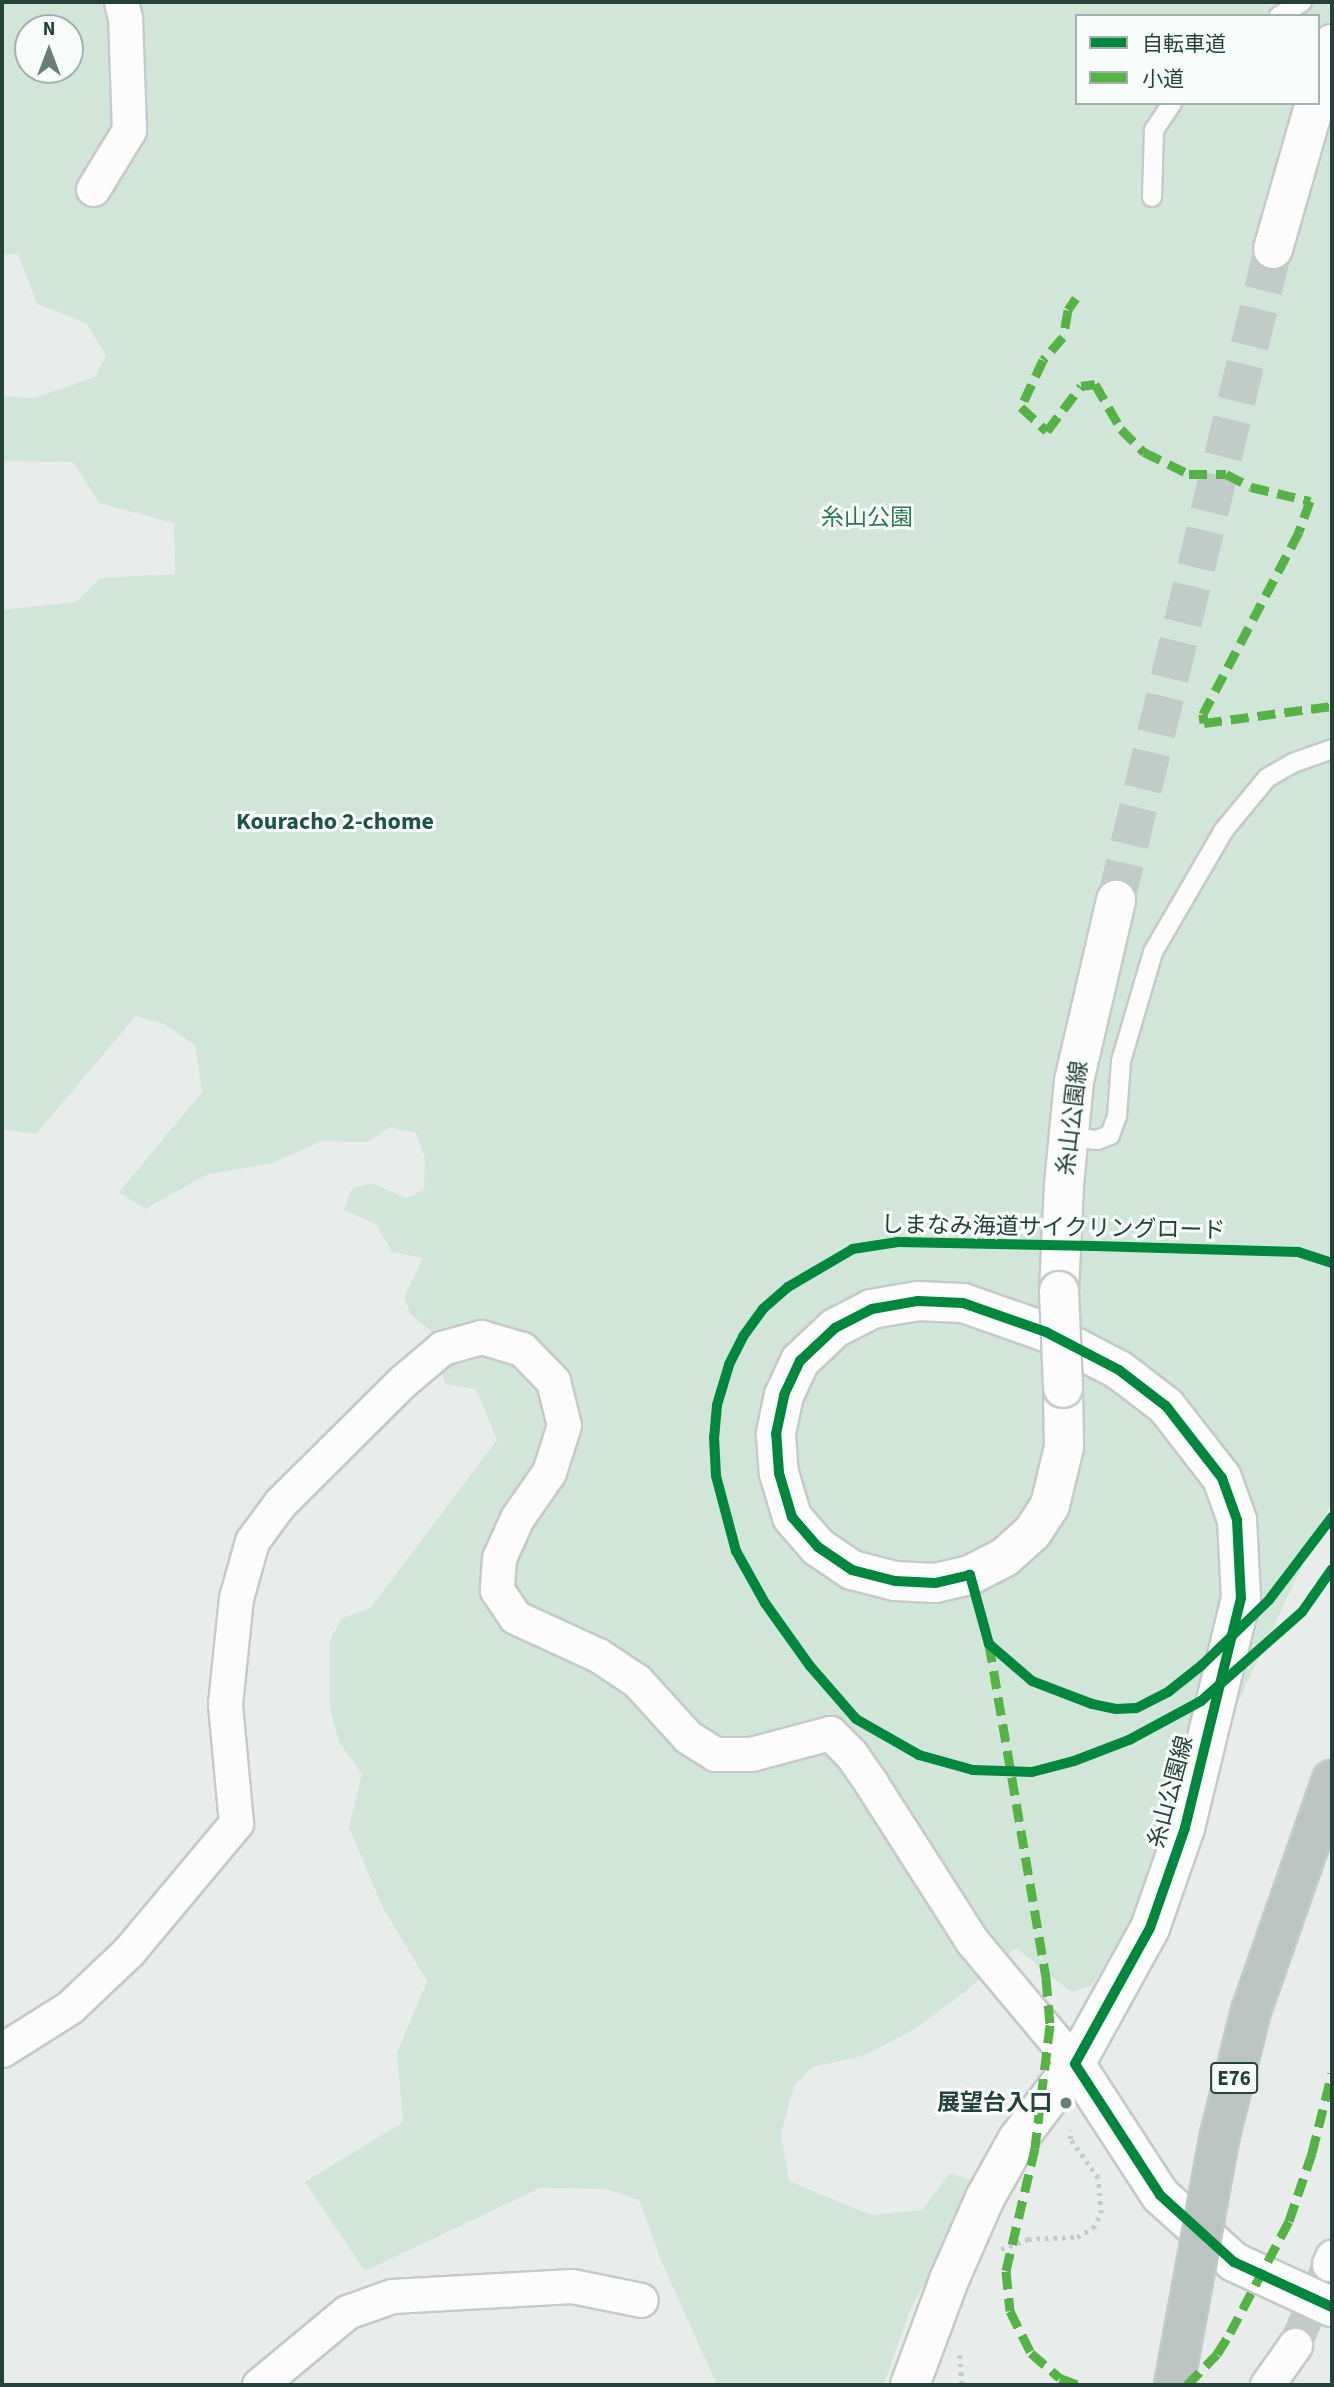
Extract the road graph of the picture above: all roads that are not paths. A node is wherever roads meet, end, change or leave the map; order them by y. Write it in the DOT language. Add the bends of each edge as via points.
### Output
graph roads {
  1 [pos="121,2"];
  2 [pos="1302,2"];
  3 [pos="1282,14"];
  4 [pos="1332,44"];
  5 [pos="1320,85"];
  6 [pos="1171,105"];
  7 [pos="1314,105"];
  8 [pos="93,189"];
  9 [pos="1152,197"];
  10 [pos="1273,249"];
  11 [pos="1332,749"];
  12 [pos="1115,900"];
  13 [pos="1069,1137"];
  14 [pos="1332,1780"];
  15 [pos="2,2050"];
  16 [pos="1075,2064"];
  17 [pos="641,2300"];
  18 [pos="1332,2307"];
  19 [pos="1295,2346"];
  20 [pos="259,2385"];
  21 [pos="910,2385"];
  22 [pos="1174,2385"];
  23 [pos="1267,2385"];
  1 -- 8 [label="street" via="129,130"];
  2 -- 3 [label="lane"];
  4 -- 5 [label="main road"];
  6 -- 9 [label="lane" via="1154,130"];
  7 -- 10 [label="main road"];
  11 -- 13 [label="lane" via="1267,778 1224,830 1153,952 1121,1061 1117,1116 1110,1135 1097,1140"];
  12 -- 13 [label="main road, 糸山公園線" via="1074,1081"];
  13 -- 16 [label="main road, 糸山公園線, bridge" via="1059,1291 1063,1388 1064,1447 1050,1505 1032,1533 1004,1557 970,1575 935,1583 895,1581 852,1570 818,1547 792,1517 779,1473 776,1434 784,1395 800,1361 835,1328 872,1309 918,1301 963,1303 1046,1332 1119,1370 1166,1406 1222,1478 1237,1520 1241,1598 1185,1828 1150,1928"];
  14 -- 22 [label="highway, E76, bridge" via="1251,2011 1220,2135"];
  15 -- 16 [label="street" via="70,2007 129,1951 236,1823 225,1704 236,1598 252,1541 280,1503 403,1381 442,1348 481,1336 522,1349 552,1381 564,1425 549,1472 517,1518 499,1558 498,1590 515,1617 598,1655 637,1681 688,1737 715,1754 751,1754 830,1733 871,1783 972,1941"];
  16 -- 18 [label="main road" via="1160,2195 1234,2262"];
  16 -- 21 [label="main road, 糸山公園線" via="1018,2140 985,2198 948,2280"];
  17 -- 20 [label="street" via="572,2286 392,2296 347,2312"];
  19 -- 23 [label="street"];
}
